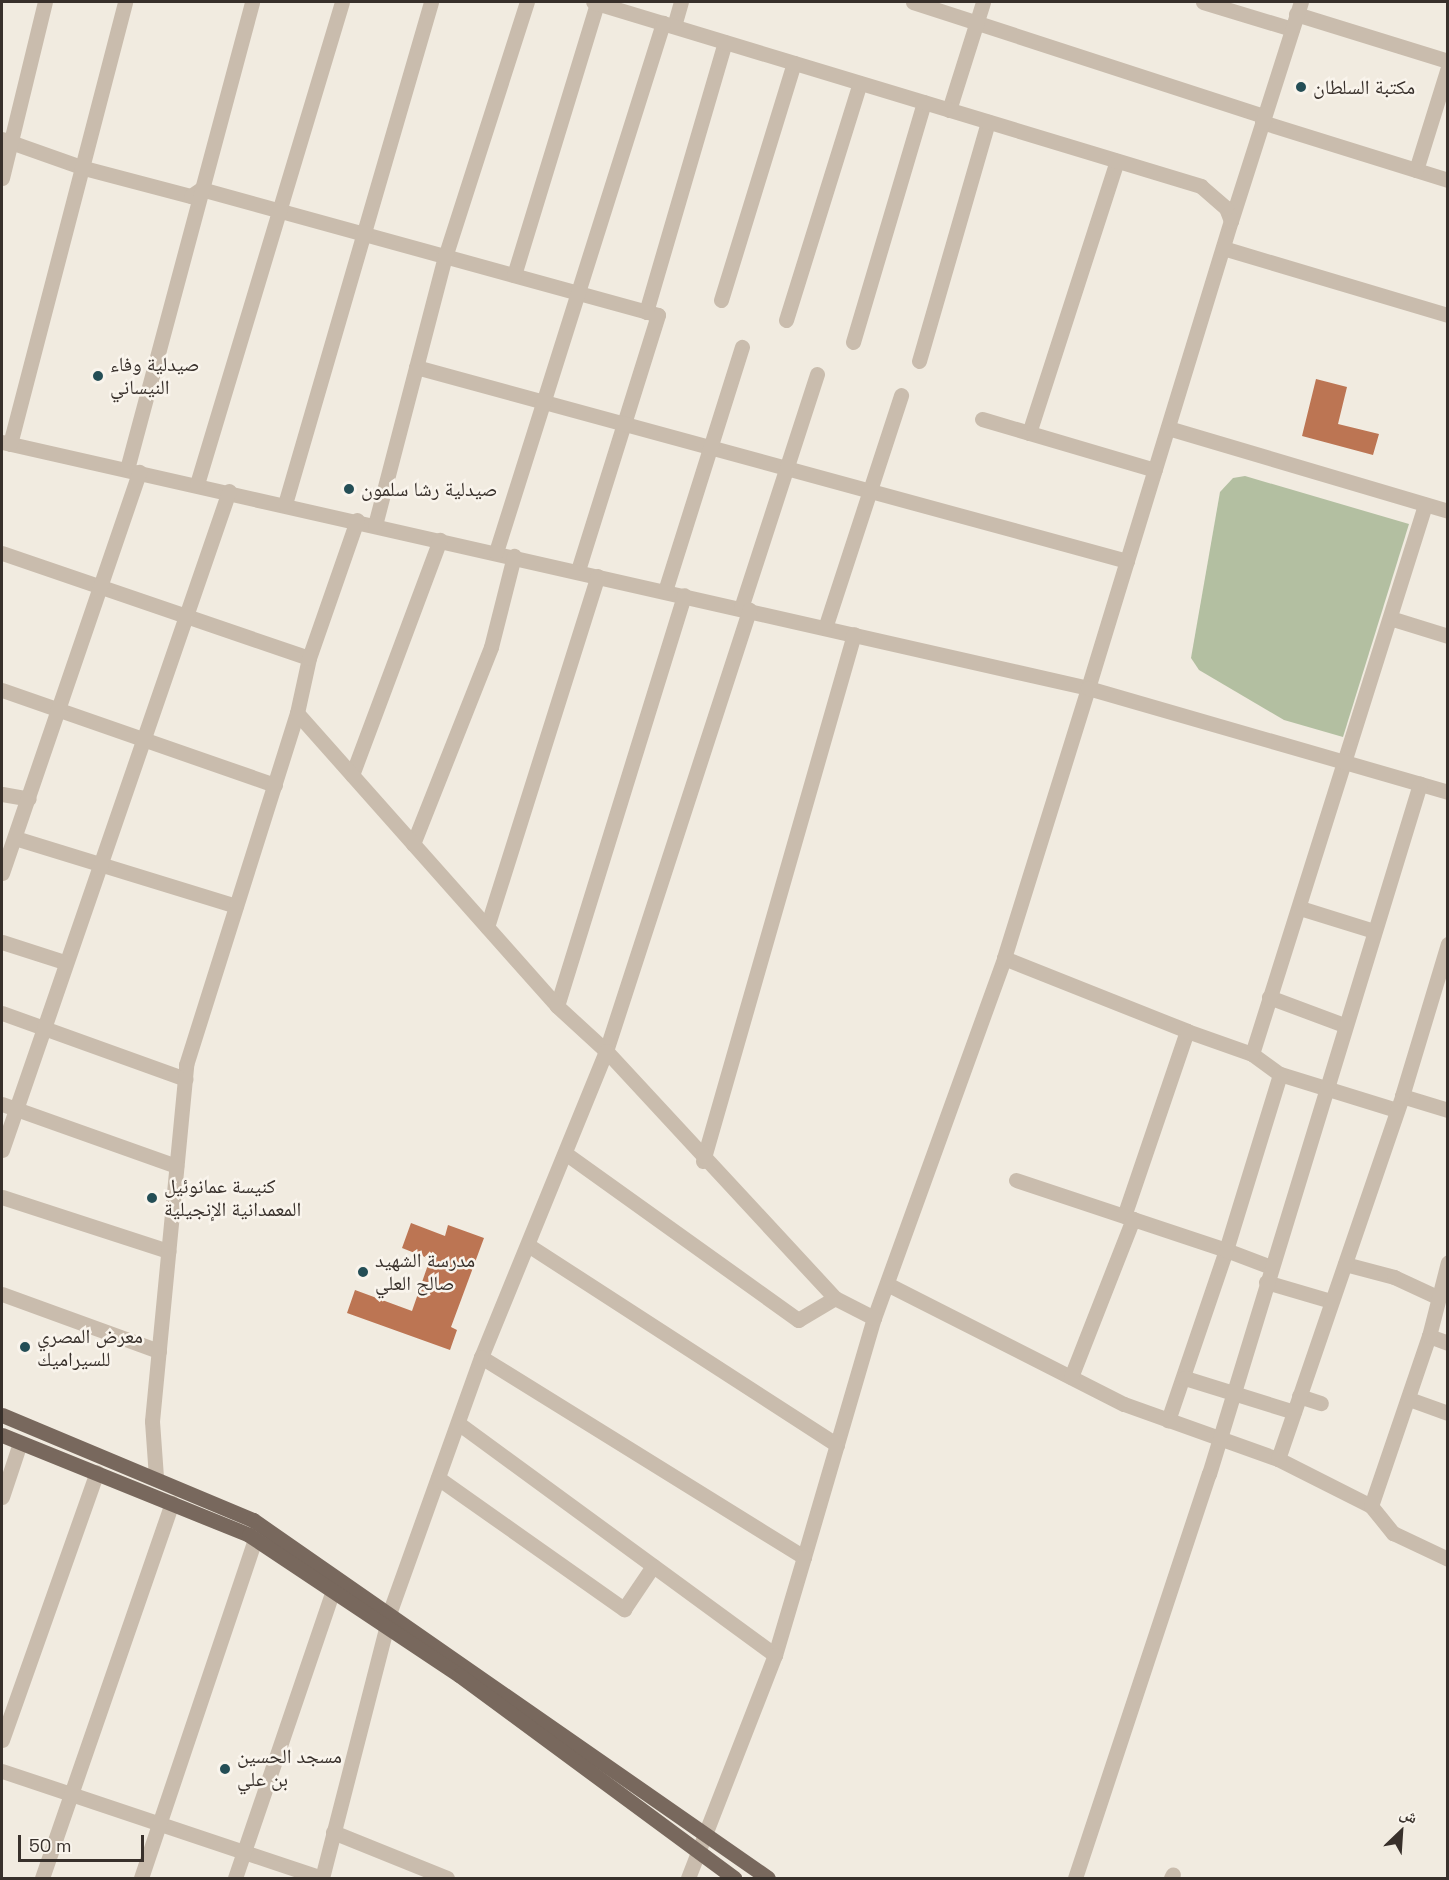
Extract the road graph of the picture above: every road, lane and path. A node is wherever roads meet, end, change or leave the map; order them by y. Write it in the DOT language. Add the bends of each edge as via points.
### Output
graph roads {
  1 [pos="45,2"];
  2 [pos="125,2"];
  3 [pos="252,2"];
  4 [pos="342,2"];
  5 [pos="431,2"];
  6 [pos="527,2"];
  7 [pos="595,2"];
  8 [pos="681,2"];
  9 [pos="913,2"];
  10 [pos="983,2"];
  11 [pos="1203,2"];
  12 [pos="1298,8"];
  13 [pos="976,22"];
  14 [pos="668,24"];
  15 [pos="1292,30"];
  16 [pos="725,42"];
  17 [pos="1448,61"];
  18 [pos="794,63"];
  19 [pos="1448,67"];
  20 [pos="860,83"];
  21 [pos="924,102"];
  22 [pos="949,110"];
  23 [pos="1264,119"];
  24 [pos="988,122"];
  25 [pos="6,142"];
  26 [pos="1117,161"];
  27 [pos="84,168"];
  28 [pos="1416,170"];
  29 [pos="2,178"];
  30 [pos="1448,180"];
  31 [pos="201,189"];
  32 [pos="279,211"];
  33 [pos="1231,221"];
  34 [pos="363,234"];
  35 [pos="1223,248"];
  36 [pos="446,257"];
  37 [pos="514,275"];
  38 [pos="578,293"];
  39 [pos="721,300"];
  40 [pos="646,312"];
  41 [pos="1448,315"];
  42 [pos="786,320"];
  43 [pos="853,342"];
  44 [pos="742,347"];
  45 [pos="919,361"];
  46 [pos="416,367"];
  47 [pos="817,374"];
  48 [pos="902,395"];
  49 [pos="543,402"];
  50 [pos="982,418"];
  51 [pos="624,424"];
  52 [pos="1168,428"];
  53 [pos="1029,433"];
  54 [pos="6,443"];
  55 [pos="710,448"];
  56 [pos="787,468"];
  57 [pos="133,470"];
  58 [pos="1155,470"];
  59 [pos="197,484"];
  60 [pos="229,491"];
  61 [pos="870,491"];
  62 [pos="285,504"];
  63 [pos="1425,505"];
  64 [pos="1448,512"];
  65 [pos="357,520"];
  66 [pos="375,525"];
  67 [pos="440,540"];
  68 [pos="496,552"];
  69 [pos="2,553"];
  70 [pos="514,556"];
  71 [pos="1127,561"];
  72 [pos="578,571"];
  73 [pos="598,576"];
  74 [pos="102,585"];
  75 [pos="665,591"];
  76 [pos="684,595"];
  77 [pos="745,609"];
  78 [pos="186,615"];
  79 [pos="1390,618"];
  80 [pos="825,628"];
  81 [pos="854,634"];
  82 [pos="1448,636"];
  83 [pos="309,658"];
  84 [pos="1088,688"];
  85 [pos="2,690"];
  86 [pos="60,711"];
  87 [pos="297,713"];
  88 [pos="142,741"];
  89 [pos="1346,762"];
  90 [pos="352,775"];
  91 [pos="1420,784"];
  92 [pos="274,785"];
  93 [pos="1448,792"];
  94 [pos="2,794"];
  95 [pos="29,799"];
  96 [pos="15,838"];
  97 [pos="413,844"];
  98 [pos="99,861"];
  99 [pos="2,873"];
  100 [pos="236,906"];
  101 [pos="1300,908"];
  102 [pos="488,927"];
  103 [pos="1374,931"];
  104 [pos="2,942"];
  105 [pos="1448,944"];
  106 [pos="1004,958"];
  107 [pos="64,962"];
  108 [pos="1269,997"];
  109 [pos="557,1006"];
  110 [pos="2,1012"];
  111 [pos="1344,1025"];
  112 [pos="44,1028"];
  113 [pos="1186,1031"];
  114 [pos="606,1051"];
  115 [pos="1252,1054"];
  116 [pos="1280,1074"];
  117 [pos="185,1079"];
  118 [pos="1326,1085"];
  119 [pos="1399,1103"];
  120 [pos="9,1106"];
  121 [pos="1448,1110"];
  122 [pos="2,1150"];
  123 [pos="565,1153"];
  124 [pos="703,1161"];
  125 [pos="176,1166"];
  126 [pos="1016,1180"];
  127 [pos="2,1197"];
  128 [pos="1129,1217"];
  129 [pos="528,1245"];
  130 [pos="1226,1250"];
  131 [pos="168,1251"];
  132 [pos="1448,1262"];
  133 [pos="1345,1264"];
  134 [pos="1269,1275"];
  135 [pos="889,1285"];
  136 [pos="2,1294"];
  137 [pos="1437,1297"];
  138 [pos="835,1298"];
  139 [pos="1331,1301"];
  140 [pos="874,1318"];
  141 [pos="1429,1336"];
  142 [pos="1448,1343"];
  143 [pos="159,1351"];
  144 [pos="481,1357"];
  145 [pos="1071,1377"];
  146 [pos="1185,1378"];
  147 [pos="1232,1396"];
  148 [pos="1299,1396"];
  149 [pos="1409,1399"];
  150 [pos="1321,1403"];
  151 [pos="1294,1412"];
  152 [pos="1448,1413"];
  153 [pos="2,1415"];
  154 [pos="1168,1420"];
  155 [pos="458,1423"];
  156 [pos="2,1435"];
  157 [pos="1218,1438"];
  158 [pos="20,1443"];
  159 [pos="837,1445"];
  160 [pos="1278,1459"];
  161 [pos="97,1472"];
  162 [pos="156,1477"];
  163 [pos="438,1478"];
  164 [pos="2,1497"];
  165 [pos="172,1503"];
  166 [pos="1371,1506"];
  167 [pos="255,1539"];
  168 [pos="804,1557"];
  169 [pos="1448,1559"];
  170 [pos="653,1566"];
  171 [pos="334,1588"];
  172 [pos="387,1620"];
  173 [pos="775,1655"];
  174 [pos="2,1740"];
  175 [pos="2,1771"];
  176 [pos="70,1794"];
  177 [pos="161,1824"];
  178 [pos="333,1832"];
  179 [pos="707,1834"];
  180 [pos="244,1852"];
  181 [pos="698,1853"];
  182 [pos="42,1878"];
  183 [pos="141,1878"];
  184 [pos="235,1878"];
  185 [pos="322,1878"];
  186 [pos="447,1878"];
  187 [pos="688,1878"];
  188 [pos="734,1878"];
  189 [pos="768,1878"];
  190 [pos="1075,1878"];
  1 -- 25 [label="street"];
  2 -- 27 [label="street"];
  3 -- 31 [label="street"];
  4 -- 32 [label="street"];
  5 -- 34 [label="street"];
  6 -- 36 [label="street"];
  7 -- 14 [label="street"];
  7 -- 37 [label="street"];
  8 -- 14 [label="street"];
  9 -- 13 [label="street"];
  10 -- 13 [label="street"];
  11 -- 15 [label="street"];
  12 -- 15 [label="street"];
  12 -- 17 [label="street"];
  13 -- 22 [label="street"];
  13 -- 23 [label="street"];
  14 -- 16 [label="street"];
  14 -- 38 [label="street"];
  15 -- 23 [label="street"];
  16 -- 18 [label="street"];
  16 -- 40 [label="street"];
  18 -- 20 [label="street"];
  18 -- 39 [label="street"];
  19 -- 28 [label="street"];
  20 -- 21 [label="street"];
  20 -- 42 [label="street"];
  21 -- 22 [label="street"];
  21 -- 43 [label="street"];
  22 -- 24 [label="street"];
  23 -- 28 [label="street"];
  23 -- 33 [label="street"];
  24 -- 26 [label="street"];
  24 -- 45 [label="street"];
  25 -- 27 [label="street"];
  25 -- 29 [label="street"];
  26 -- 33 [label="street" via="1201,186 1226,208"];
  26 -- 53 [label="street"];
  27 -- 31 [label="street" via="191,196"];
  27 -- 54 [label="street"];
  28 -- 30 [label="street"];
  31 -- 32 [label="street"];
  31 -- 57 [label="street"];
  32 -- 34 [label="street"];
  32 -- 59 [label="street"];
  33 -- 35 [label="street"];
  34 -- 36 [label="street"];
  34 -- 62 [label="street"];
  35 -- 41 [label="street"];
  35 -- 52 [label="street"];
  36 -- 37 [label="street"];
  36 -- 46 [label="street"];
  37 -- 38 [label="street"];
  38 -- 40 [label="street"];
  38 -- 49 [label="street"];
  40 -- 51 [label="street" via="658,315"];
  44 -- 55 [label="street"];
  46 -- 49 [label="street"];
  46 -- 66 [label="street"];
  47 -- 56 [label="street"];
  48 -- 61 [label="street"];
  49 -- 51 [label="street"];
  49 -- 68 [label="street"];
  50 -- 53 [label="street"];
  51 -- 55 [label="street"];
  51 -- 72 [label="street"];
  52 -- 58 [label="street"];
  52 -- 63 [label="street"];
  53 -- 58 [label="street"];
  54 -- 57 [label="street"];
  55 -- 56 [label="street"];
  55 -- 75 [label="street"];
  56 -- 61 [label="street"];
  56 -- 77 [label="street"];
  57 -- 59 [label="street"];
  57 -- 74 [label="street"];
  58 -- 71 [label="street"];
  59 -- 60 [label="street"];
  60 -- 62 [label="street"];
  60 -- 78 [label="street"];
  61 -- 71 [label="street"];
  61 -- 80 [label="street"];
  62 -- 65 [label="street"];
  63 -- 64 [label="street"];
  63 -- 79 [label="street"];
  65 -- 66 [label="street"];
  65 -- 83 [label="street"];
  66 -- 67 [label="street"];
  67 -- 68 [label="street"];
  67 -- 90 [label="street"];
  68 -- 70 [label="street"];
  69 -- 74 [label="street"];
  70 -- 72 [label="street"];
  70 -- 97 [label="street" via="491,647"];
  71 -- 84 [label="street"];
  72 -- 73 [label="street"];
  73 -- 75 [label="street"];
  73 -- 102 [label="street"];
  74 -- 78 [label="street"];
  74 -- 86 [label="street"];
  75 -- 76 [label="street"];
  76 -- 77 [label="street"];
  76 -- 109 [label="street"];
  77 -- 80 [label="street"];
  77 -- 114 [label="street"];
  78 -- 83 [label="street"];
  78 -- 88 [label="street"];
  79 -- 82 [label="street"];
  79 -- 89 [label="street"];
  80 -- 81 [label="street"];
  81 -- 84 [label="street"];
  81 -- 124 [label="street"];
  83 -- 87 [label="street"];
  84 -- 89 [label="street"];
  84 -- 106 [label="street"];
  85 -- 86 [label="street"];
  86 -- 88 [label="street"];
  86 -- 95 [label="street"];
  87 -- 90 [label="street"];
  87 -- 92 [label="street"];
  88 -- 92 [label="street"];
  88 -- 98 [label="street"];
  89 -- 91 [label="street"];
  89 -- 101 [label="street"];
  90 -- 97 [label="street"];
  91 -- 93 [label="street"];
  91 -- 103 [label="street"];
  92 -- 100 [label="street"];
  94 -- 95 [label="street"];
  95 -- 96 [label="street"];
  96 -- 98 [label="street"];
  96 -- 99 [label="street"];
  97 -- 102 [label="street"];
  98 -- 100 [label="street"];
  98 -- 107 [label="street"];
  100 -- 117 [label="street"];
  101 -- 103 [label="street"];
  101 -- 108 [label="street"];
  102 -- 109 [label="street"];
  103 -- 111 [label="street"];
  104 -- 107 [label="street"];
  105 -- 119 [label="street"];
  106 -- 113 [label="street"];
  106 -- 135 [label="street"];
  107 -- 112 [label="street"];
  108 -- 111 [label="street"];
  108 -- 115 [label="street"];
  109 -- 114 [label="street"];
  110 -- 112 [label="street"];
  111 -- 118 [label="street"];
  112 -- 117 [label="street"];
  112 -- 120 [label="street"];
  113 -- 115 [label="street"];
  113 -- 128 [label="street"];
  114 -- 123 [label="street"];
  114 -- 124 [label="street"];
  115 -- 116 [label="street"];
  116 -- 118 [label="street"];
  116 -- 130 [label="street"];
  117 -- 125 [label="street"];
  118 -- 119 [label="street"];
  118 -- 134 [label="street"];
  119 -- 121 [label="street"];
  119 -- 133 [label="street"];
  120 -- 122 [label="street"];
  120 -- 125 [label="street"];
  123 -- 129 [label="street"];
  123 -- 138 [label="street" via="798,1320"];
  124 -- 138 [label="street"];
  125 -- 131 [label="street"];
  126 -- 128 [label="street"];
  127 -- 131 [label="street"];
  128 -- 130 [label="street"];
  128 -- 145 [label="street"];
  129 -- 144 [label="street"];
  129 -- 159 [label="street"];
  130 -- 134 [label="street"];
  130 -- 146 [label="street"];
  131 -- 143 [label="street"];
  132 -- 137 [label="street"];
  133 -- 137 [label="street" via="1394,1277"];
  133 -- 139 [label="street"];
  134 -- 139 [label="street"];
  134 -- 147 [label="street"];
  135 -- 140 [label="street"];
  135 -- 145 [label="street"];
  136 -- 143 [label="street"];
  137 -- 141 [label="street"];
  138 -- 140 [label="street"];
  139 -- 148 [label="street"];
  140 -- 159 [label="street"];
  141 -- 142 [label="street"];
  141 -- 149 [label="street"];
  143 -- 162 [label="street" via="152,1421"];
  144 -- 155 [label="street"];
  144 -- 168 [label="street"];
  145 -- 154 [label="street"];
  146 -- 147 [label="street"];
  146 -- 154 [label="street"];
  147 -- 151 [label="street"];
  147 -- 157 [label="street"];
  148 -- 150 [label="street"];
  148 -- 151 [label="street"];
  149 -- 152 [label="street"];
  149 -- 166 [label="street"];
  151 -- 160 [label="street"];
  153 -- 162 [label="main road"];
  154 -- 157 [label="street"];
  155 -- 163 [label="street"];
  155 -- 170 [label="street"];
  156 -- 158 [label="main road"];
  157 -- 160 [label="street"];
  157 -- 190 [label="street"];
  158 -- 161 [label="main road"];
  158 -- 164 [label="street"];
  159 -- 168 [label="street"];
  160 -- 166 [label="street"];
  161 -- 165 [label="main road"];
  161 -- 174 [label="street"];
  162 -- 172 [label="main road" via="253,1520"];
  163 -- 170 [label="street" via="624,1609"];
  163 -- 172 [label="street"];
  165 -- 167 [label="main road"];
  165 -- 176 [label="street"];
  166 -- 169 [label="street" via="1393,1533"];
  167 -- 171 [label="main road"];
  167 -- 177 [label="street"];
  168 -- 173 [label="street"];
  170 -- 173 [label="street"];
  171 -- 172 [label="main road"];
  171 -- 180 [label="street"];
  172 -- 178 [label="street"];
  172 -- 179 [label="main road"];
  172 -- 181 [label="main road"];
  173 -- 179 [label="street"];
  175 -- 176 [label="street"];
  176 -- 177 [label="street"];
  176 -- 182 [label="street"];
  177 -- 180 [label="street"];
  177 -- 183 [label="street"];
  178 -- 185 [label="street"];
  178 -- 186 [label="street"];
  179 -- 181 [label="street"];
  179 -- 189 [label="main road"];
  180 -- 184 [label="street"];
  180 -- 185 [label="street"];
  181 -- 187 [label="street"];
  181 -- 188 [label="main road"];
}
